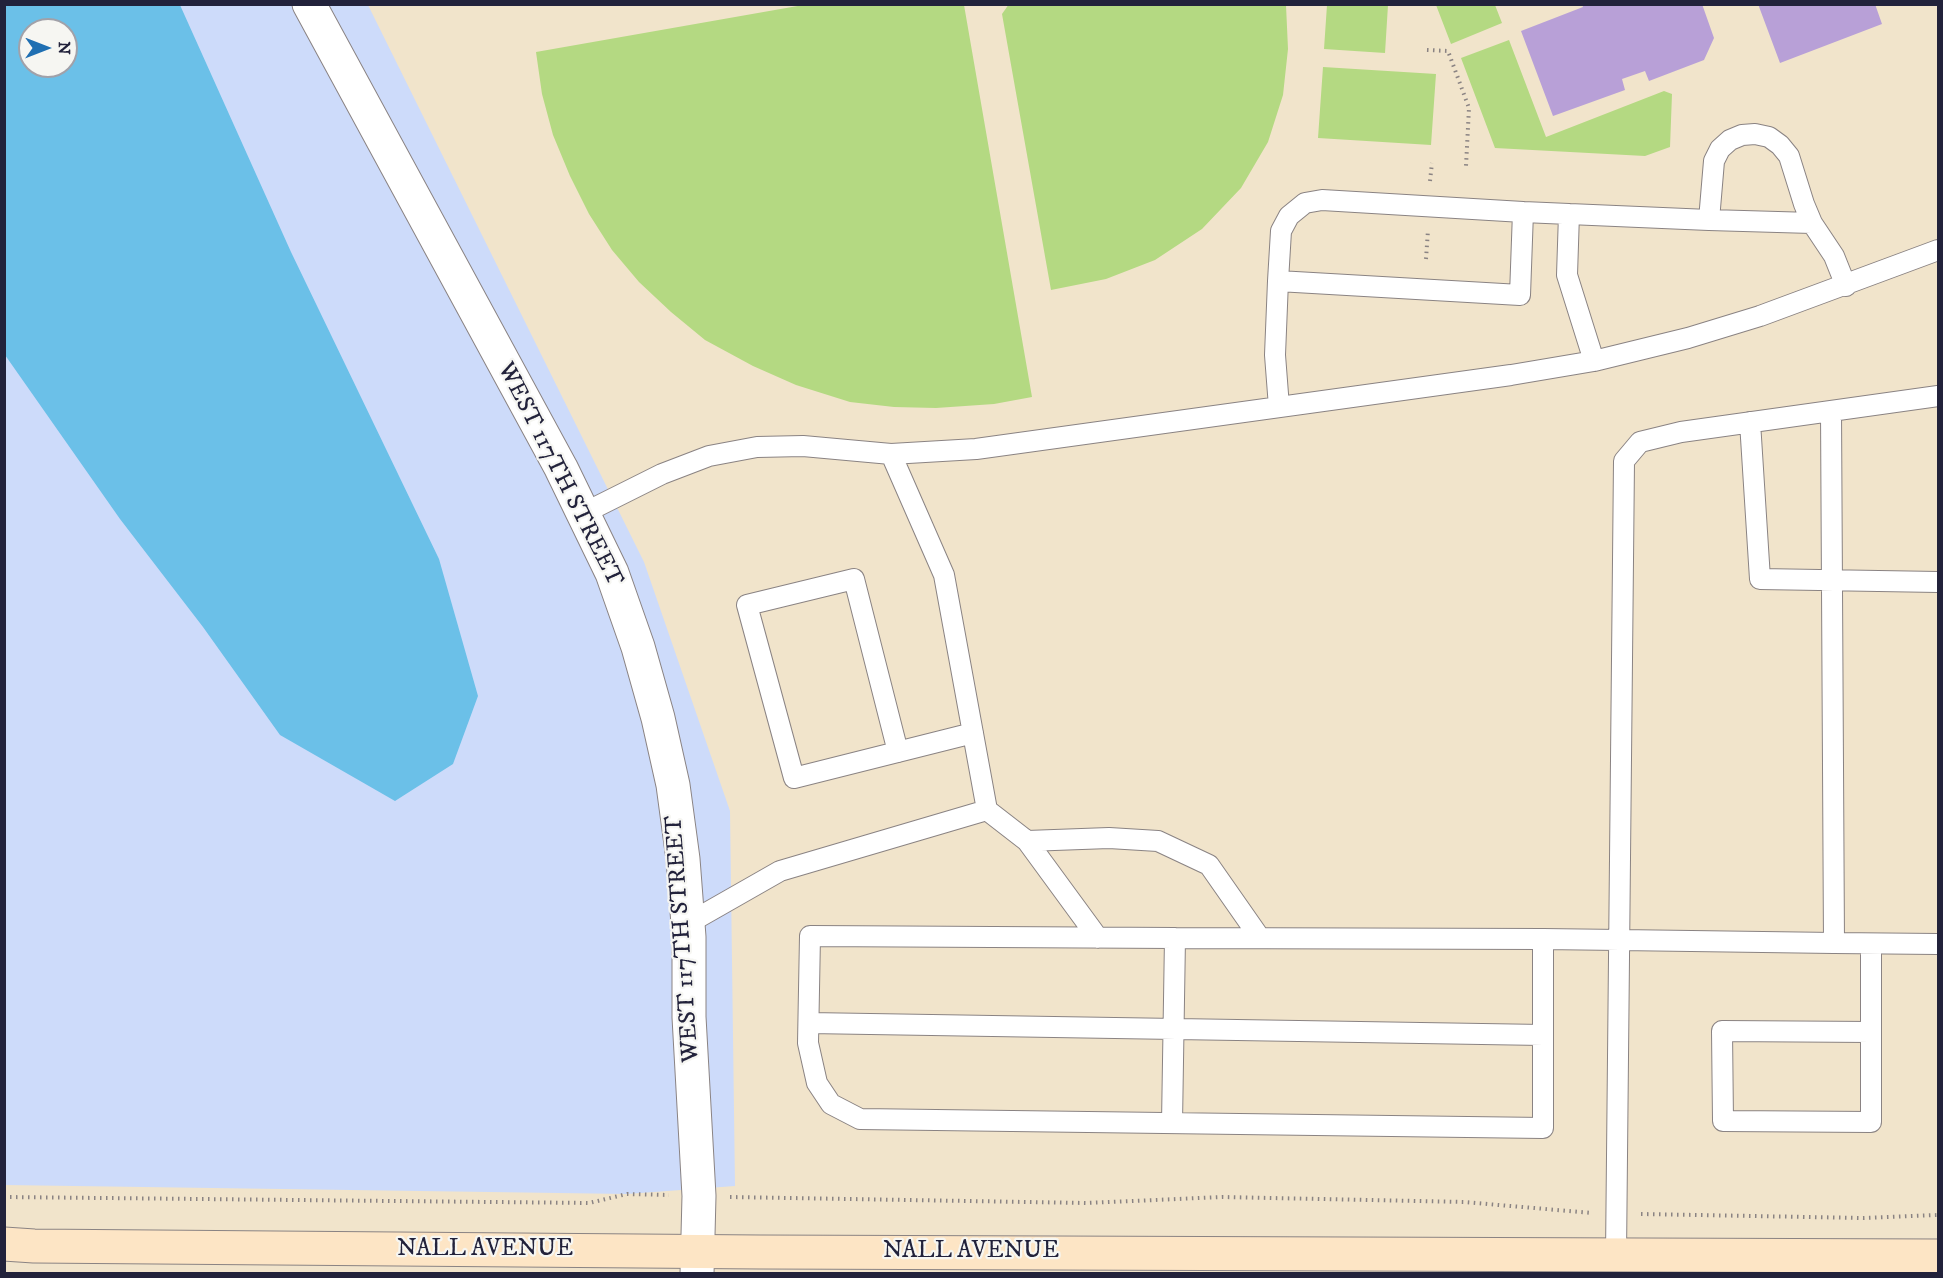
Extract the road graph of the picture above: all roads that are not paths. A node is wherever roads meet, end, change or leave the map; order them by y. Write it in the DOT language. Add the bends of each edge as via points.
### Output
graph roads {
  1 [pos="309,4"];
  2 [pos="1523,212"];
  3 [pos="1569,214"];
  4 [pos="1709,220"];
  5 [pos="1812,223"];
  6 [pos="1938,250"];
  7 [pos="1278,281"];
  8 [pos="1846,286"];
  9 [pos="1594,361"];
  10 [pos="1938,396"];
  11 [pos="1279,407"];
  12 [pos="1831,411"];
  13 [pos="1750,422"];
  14 [pos="891,454"];
  15 [pos="584,513"];
  16 [pos="1832,580"];
  17 [pos="1938,582"];
  18 [pos="973,733"];
  19 [pos="898,752"];
  20 [pos="987,810"];
  21 [pos="1027,841"];
  22 [pos="687,924"];
  23 [pos="1098,938"];
  24 [pos="1175,938"];
  25 [pos="1260,938"];
  26 [pos="1543,939"];
  27 [pos="1620,940"];
  28 [pos="1834,944"];
  29 [pos="1871,944"];
  30 [pos="1938,944"];
  31 [pos="809,1023"];
  32 [pos="1173,1029"];
  33 [pos="1872,1032"];
  34 [pos="1543,1035"];
  35 [pos="1172,1123"];
  36 [pos="4,1244"];
  37 [pos="1616,1255"];
  38 [pos="1938,1256"];
  39 [pos="698,1262"];
  1 -- 15 [label="street, WEST 117TH STREET"];
  2 -- 3 [label="lane"];
  2 -- 7 [label="lane" via="1322,200 1305,203 1289,216 1281,231"];
  2 -- 7 [label="lane" via="1520,295"];
  3 -- 4 [label="lane"];
  3 -- 9 [label="lane" via="1567,274"];
  4 -- 5 [label="lane"];
  4 -- 5 [label="lane" via="1714,160 1730,140 1755,134 1780,145 1789,156"];
  5 -- 8 [label="lane" via="1834,256"];
  6 -- 8 [label="lane"];
  7 -- 11 [label="lane" via="1275,355"];
  8 -- 9 [label="lane" via="1688,338"];
  9 -- 11 [label="lane"];
  10 -- 12 [label="lane"];
  11 -- 14 [label="lane" via="976,449"];
  12 -- 13 [label="lane"];
  12 -- 16 [label="lane"];
  13 -- 16 [label="lane" via="1760,579"];
  13 -- 27 [label="lane" via="1640,442 1624,461"];
  14 -- 15 [label="lane" via="803,446 757,447 709,456 662,474"];
  14 -- 18 [label="lane" via="944,575"];
  15 -- 22 [label="street, WEST 117TH STREET" via="612,573 658,718 676,807"];
  16 -- 17 [label="lane"];
  16 -- 28 [label="lane"];
  18 -- 19 [label="lane"];
  18 -- 20 [label="lane"];
  19 -- 19 [label="lane" via="794,778 747,606 854,579"];
  20 -- 21 [label="lane"];
  20 -- 22 [label="lane" via="780,871"];
  21 -- 23 [label="lane"];
  21 -- 25 [label="lane" via="1158,841 1209,865"];
  22 -- 39 [label="street, WEST 117TH STREET" via="699,1196"];
  23 -- 24 [label="lane"];
  23 -- 31 [label="lane" via="810,936"];
  24 -- 25 [label="lane"];
  24 -- 32 [label="lane"];
  25 -- 26 [label="lane"];
  26 -- 27 [label="lane"];
  26 -- 34 [label="lane"];
  27 -- 28 [label="lane"];
  27 -- 37 [label="lane"];
  28 -- 29 [label="lane"];
  29 -- 30 [label="lane"];
  29 -- 33 [label="lane"];
  31 -- 32 [label="lane"];
  31 -- 35 [label="lane" via="808,1043 817,1083 831,1104 860,1119"];
  32 -- 34 [label="lane"];
  32 -- 35 [label="lane"];
  33 -- 33 [label="lane" via="1872,1122 1724,1121 1722,1031"];
  34 -- 35 [label="lane" via="1543,1128"];
  36 -- 39 [label="main road, NALL AVENUE"];
  37 -- 38 [label="main road, NALL AVENUE"];
  37 -- 39 [label="main road, NALL AVENUE"];
}
